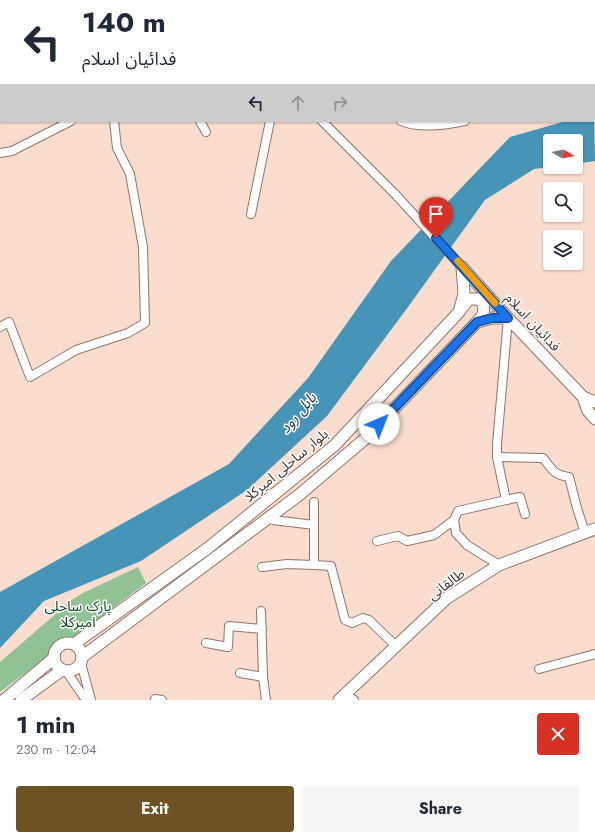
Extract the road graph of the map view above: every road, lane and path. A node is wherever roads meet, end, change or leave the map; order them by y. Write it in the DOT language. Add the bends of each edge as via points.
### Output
graph roads {
  1 [pos="69,122"];
  2 [pos="114,122"];
  3 [pos="201,122"];
  4 [pos="270,122"];
  5 [pos="323,122"];
  6 [pos="403,122"];
  7 [pos="460,122"];
  8 [pos="206,132"];
  9 [pos="0,153"];
  10 [pos="251,214"];
  11 [pos="462,267"];
  12 [pos="459,312"];
  13 [pos="508,318"];
  14 [pos="477,322"];
  15 [pos="0,327"];
  16 [pos="583,397"];
  17 [pos="595,402"];
  18 [pos="595,419"];
  19 [pos="498,457"];
  20 [pos="506,500"];
  21 [pos="314,502"];
  22 [pos="525,514"];
  23 [pos="273,520"];
  24 [pos="454,520"];
  25 [pos="314,525"];
  26 [pos="590,531"];
  27 [pos="377,541"];
  28 [pos="314,565"];
  29 [pos="499,565"];
  30 [pos="262,567"];
  31 [pos="261,611"];
  32 [pos="262,629"];
  33 [pos="206,643"];
  34 [pos="74,644"];
  35 [pos="396,647"];
  36 [pos="595,654"];
  37 [pos="54,658"];
  38 [pos="82,660"];
  39 [pos="539,669"];
  40 [pos="64,671"];
  41 [pos="240,673"];
  42 [pos="263,677"];
  43 [pos="346,698"];
  44 [pos="4,700"];
  45 [pos="21,700"];
  46 [pos="86,700"];
  47 [pos="91,700"];
  48 [pos="266,700"];
  1 -- 9 [label="street" via="12,151"];
  2 -- 15 [label="street" via="117,148 130,174 143,248 145,323 128,333 76,350 30,377 9,322"];
  3 -- 8 [label="street"];
  4 -- 10 [label="street"];
  5 -- 11 [label="street" via="395,194"];
  6 -- 7 [label="street" via="445,125"];
  11 -- 12 [label="main road, بلوار ساحلی امیرکلا" via="464,294"];
  11 -- 13 [label="main road, فدائیان اسلام"];
  12 -- 14 [label="main road" via="469,299 482,301 484,310"];
  12 -- 34 [label="main road, بلوار ساحلی امیرکلا" via="335,445 208,548"];
  13 -- 14 [label="main road" via="492,318"];
  13 -- 16 [label="main road, فدائیان اسلام"];
  13 -- 19 [label="street"];
  14 -- 38 [label="main road" via="366,438 299,495"];
  16 -- 17 [label="main road, فدائیان اسلام"];
  16 -- 18 [label="main road, فدائیان اسلام" via="588,412"];
  19 -- 20 [label="street"];
  19 -- 26 [label="street" via="543,458 552,472 569,477 576,508"];
  20 -- 22 [label="street" via="520,497"];
  20 -- 24 [label="street" via="458,511"];
  21 -- 25 [label="street"];
  23 -- 25 [label="street"];
  24 -- 27 [label="street" via="434,535 407,541 398,536"];
  24 -- 29 [label="street" via="456,533 467,545"];
  25 -- 28 [label="street"];
  26 -- 29 [label="main road, طالقانی"];
  28 -- 30 [label="street" via="287,564"];
  28 -- 35 [label="street" via="331,566 345,620 352,623 363,618 369,620"];
  29 -- 35 [label="main road, طالقانی" via="447,598"];
  31 -- 32 [label="street"];
  32 -- 33 [label="street" via="229,626 228,647"];
  32 -- 42 [label="street"];
  34 -- 37 [label="main road" via="66,643 58,647"];
  34 -- 38 [label="main road" via="79,648"];
  35 -- 43 [label="main road, طالقانی"];
  36 -- 39 [label="street"];
  37 -- 40 [label="main road" via="55,664"];
  37 -- 44 [label="main road"];
  38 -- 40 [label="main road" via="76,669"];
  38 -- 47 [label="street"];
  40 -- 45 [label="main road"];
  40 -- 46 [label="street"];
  41 -- 42 [label="street"];
  42 -- 48 [label="street"];
}
